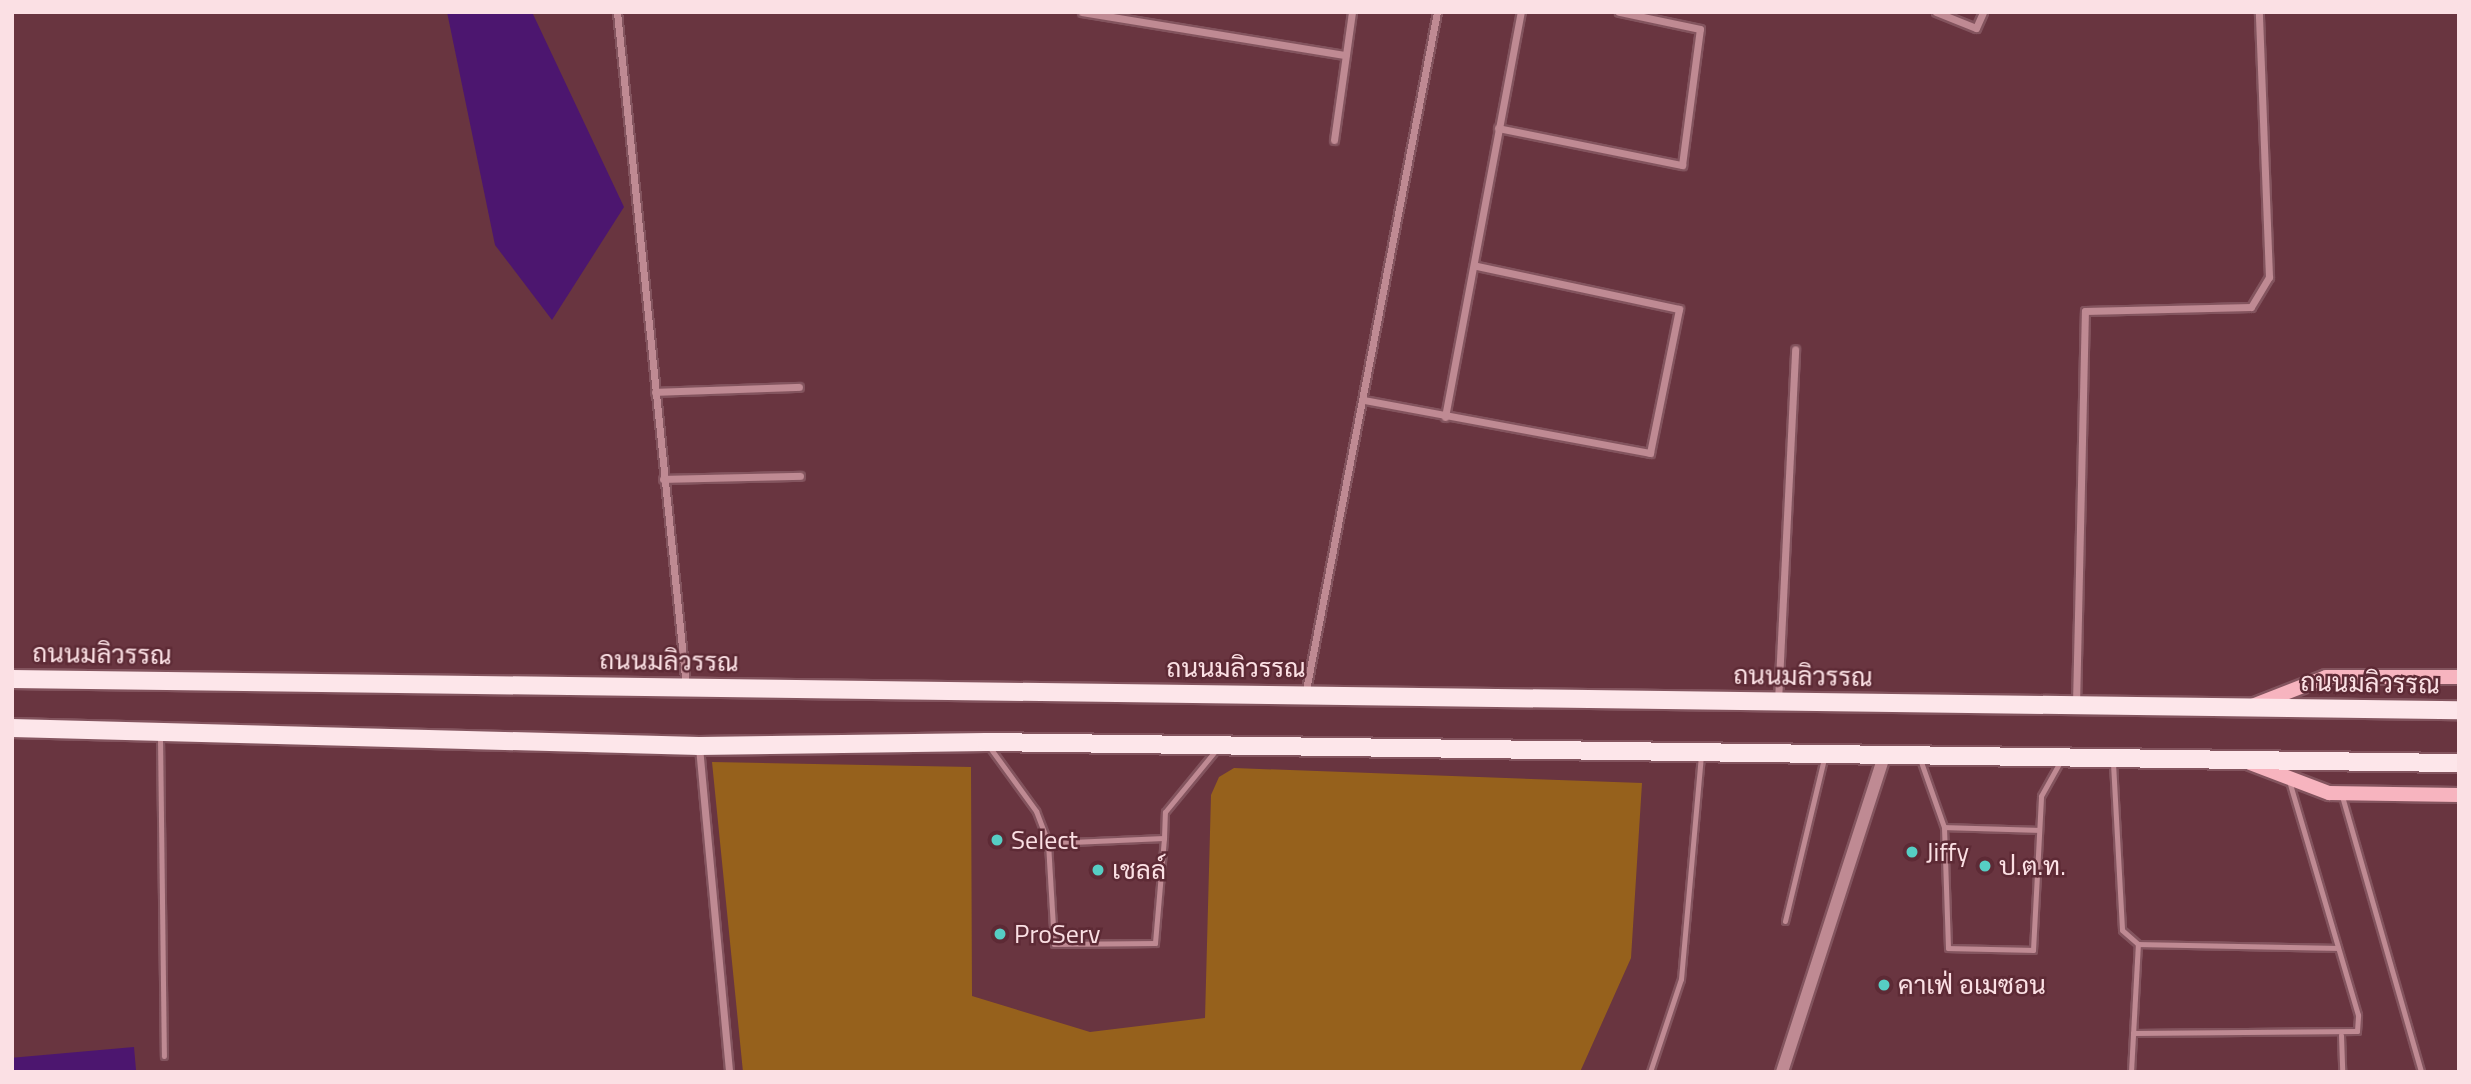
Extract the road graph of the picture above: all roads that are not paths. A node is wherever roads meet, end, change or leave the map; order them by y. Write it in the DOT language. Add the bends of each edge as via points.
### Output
graph roads {
  1 [pos="617,12"];
  2 [pos="1082,12"];
  3 [pos="1352,12"];
  4 [pos="1437,12"];
  5 [pos="1521,12"];
  6 [pos="1619,12"];
  7 [pos="1936,12"];
  8 [pos="1983,12"];
  9 [pos="2259,12"];
  10 [pos="1346,55"];
  11 [pos="1497,128"];
  12 [pos="1334,140"];
  13 [pos="1476,266"];
  14 [pos="1795,349"];
  15 [pos="799,387"];
  16 [pos="655,392"];
  17 [pos="1364,400"];
  18 [pos="1444,417"];
  19 [pos="800,476"];
  20 [pos="663,479"];
  21 [pos="2459,677"];
  22 [pos="12,679"];
  23 [pos="686,688"];
  24 [pos="1305,696"];
  25 [pos="1779,701"];
  26 [pos="2076,705"];
  27 [pos="2248,708"];
  28 [pos="2459,710"];
  29 [pos="12,728"];
  30 [pos="160,730"];
  31 [pos="986,742"];
  32 [pos="699,746"];
  33 [pos="1220,746"];
  34 [pos="1701,753"];
  35 [pos="1825,755"];
  36 [pos="1884,756"];
  37 [pos="1919,756"];
  38 [pos="2062,758"];
  39 [pos="2113,759"];
  40 [pos="2245,761"];
  41 [pos="2459,763"];
  42 [pos="2288,778"];
  43 [pos="2341,793"];
  44 [pos="2459,795"];
  45 [pos="1944,827"];
  46 [pos="2039,830"];
  47 [pos="1164,838"];
  48 [pos="1048,843"];
  49 [pos="1785,920"];
  50 [pos="2138,944"];
  51 [pos="2338,948"];
  52 [pos="2133,1033"];
  53 [pos="2341,1035"];
  54 [pos="164,1056"];
  55 [pos="729,1072"];
  56 [pos="1650,1072"];
  57 [pos="1782,1072"];
  58 [pos="2131,1072"];
  59 [pos="2342,1072"];
  60 [pos="2421,1072"];
  1 -- 16 [label="street"];
  2 -- 10 [label="street"];
  3 -- 10 [label="street"];
  4 -- 17 [label="street"];
  5 -- 11 [label="street"];
  6 -- 11 [label="street" via="1700,29 1682,165"];
  7 -- 8 [label="street" via="1976,29"];
  9 -- 26 [label="street" via="2269,277 2250,307 2085,311"];
  10 -- 12 [label="street"];
  11 -- 13 [label="street"];
  13 -- 18 [label="street"];
  13 -- 18 [label="street" via="1679,309 1650,453"];
  14 -- 25 [label="street"];
  15 -- 16 [label="street"];
  16 -- 20 [label="street"];
  17 -- 18 [label="street"];
  17 -- 24 [label="street"];
  19 -- 20 [label="street"];
  20 -- 23 [label="street"];
  21 -- 27 [label="main road" via="2326,677"];
  22 -- 23 [label="main road, ถนนมลิวรรณ"];
  23 -- 24 [label="main road, ถนนมลิวรรณ"];
  24 -- 25 [label="main road, ถนนมลิวรรณ"];
  25 -- 26 [label="main road, ถนนมลิวรรณ"];
  26 -- 27 [label="main road, ถนนมลิวรรณ"];
  27 -- 28 [label="main road, ถนนมลิวรรณ"];
  29 -- 30 [label="main road"];
  30 -- 32 [label="main road"];
  30 -- 54 [label="lane"];
  31 -- 32 [label="main road"];
  31 -- 33 [label="main road"];
  31 -- 48 [label="lane" via="1036,811"];
  32 -- 55 [label="street"];
  33 -- 34 [label="main road"];
  33 -- 47 [label="lane" via="1165,812"];
  34 -- 35 [label="main road"];
  34 -- 56 [label="lane" via="1681,979"];
  35 -- 36 [label="main road"];
  35 -- 49 [label="lane"];
  36 -- 37 [label="main road"];
  36 -- 57 [label="street"];
  37 -- 38 [label="main road"];
  37 -- 45 [label="lane"];
  38 -- 39 [label="main road"];
  38 -- 46 [label="lane" via="2041,796"];
  39 -- 40 [label="main road"];
  39 -- 50 [label="lane" via="2118,924"];
  40 -- 41 [label="main road"];
  40 -- 42 [label="main road"];
  42 -- 43 [label="main road"];
  42 -- 51 [label="lane"];
  43 -- 44 [label="main road"];
  43 -- 60 [label="lane"];
  45 -- 46 [label="lane"];
  45 -- 46 [label="lane" via="1948,948 2033,950"];
  47 -- 48 [label="lane"];
  47 -- 48 [label="lane" via="1156,943 1054,944"];
  50 -- 51 [label="lane"];
  50 -- 52 [label="lane"];
  51 -- 53 [label="lane" via="2358,1023 2357,1031"];
  52 -- 53 [label="lane"];
  52 -- 58 [label="lane"];
  53 -- 59 [label="lane"];
}
